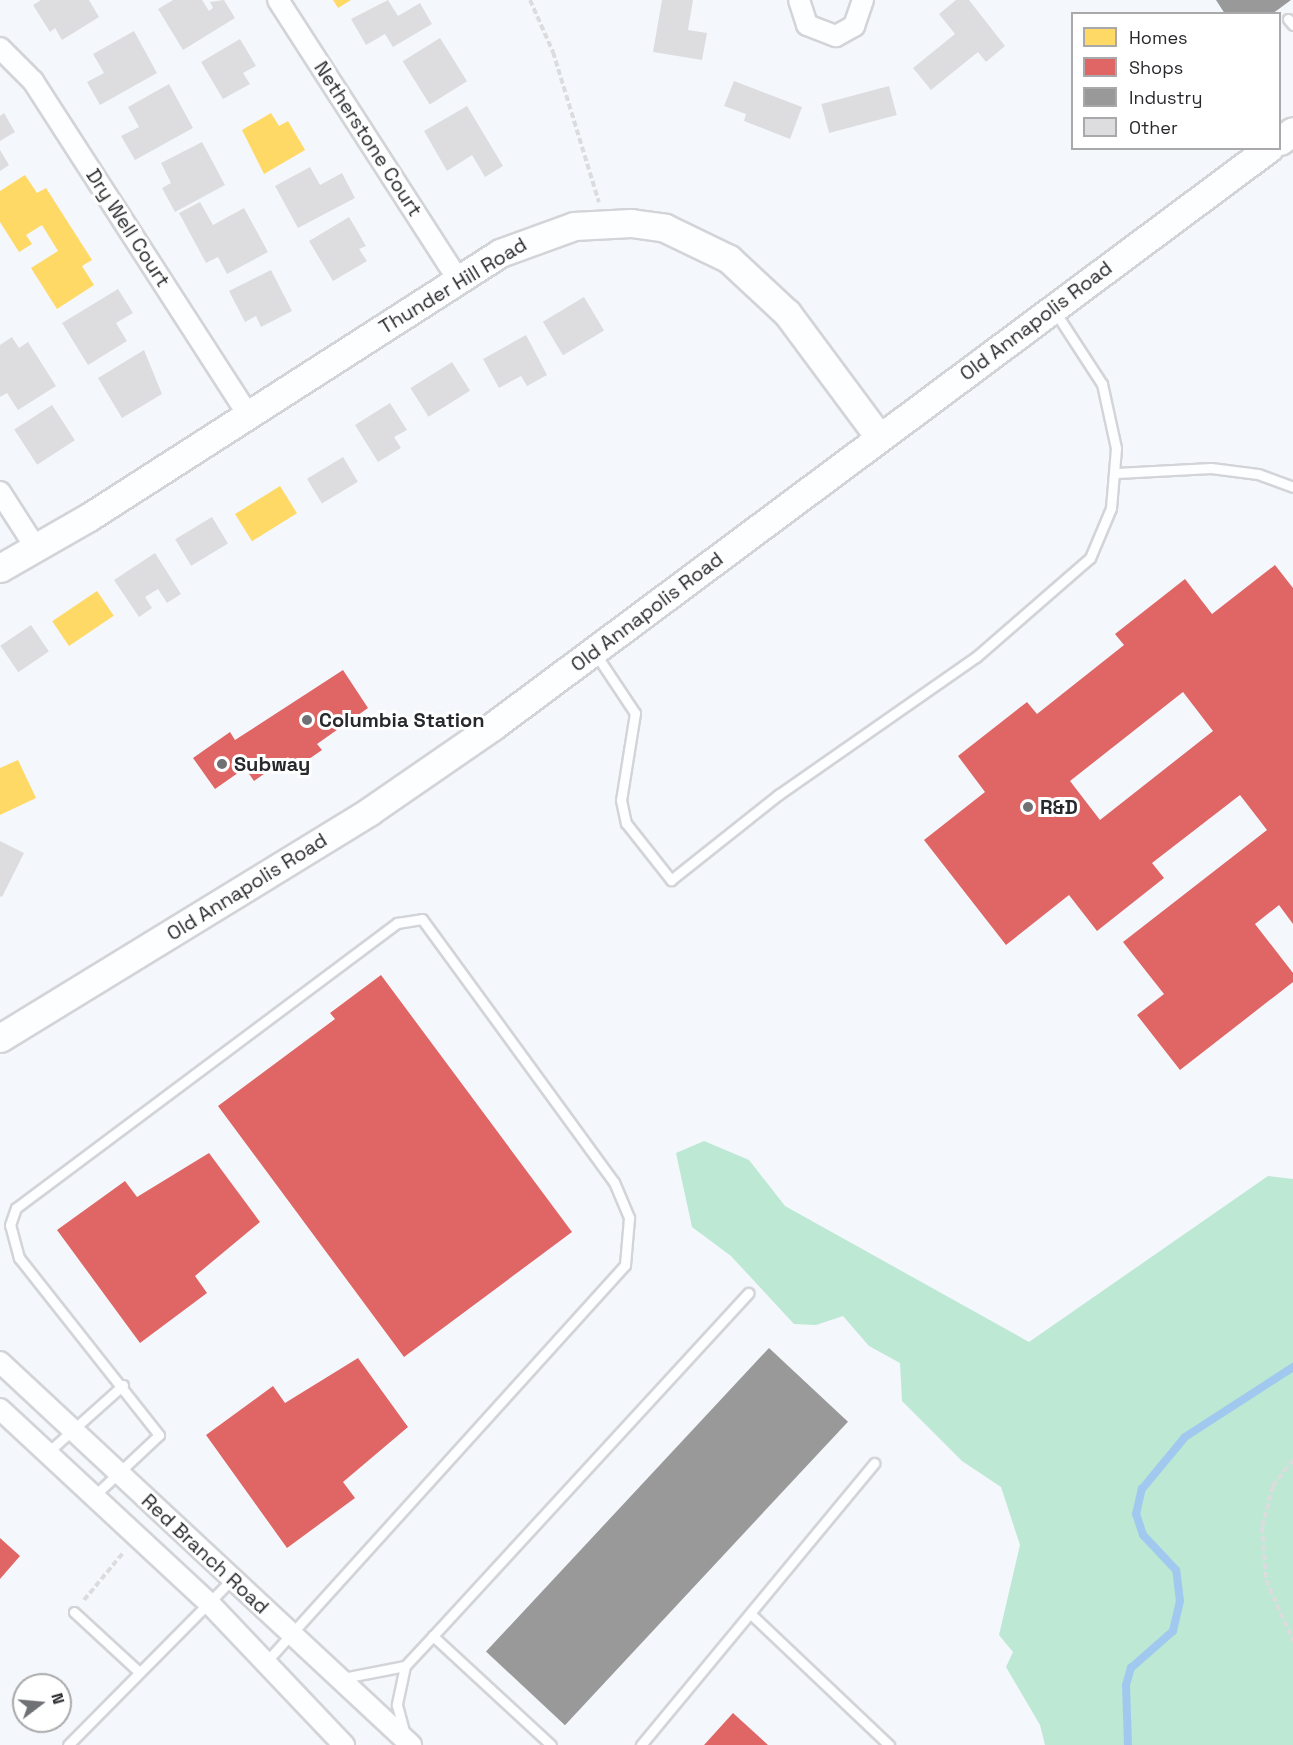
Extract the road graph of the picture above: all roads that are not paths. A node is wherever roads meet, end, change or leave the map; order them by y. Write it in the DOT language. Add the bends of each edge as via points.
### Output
graph roads {
  1 [pos="278,0"];
  2 [pos="799,0"];
  3 [pos="863,0"];
  4 [pos="0,48"];
  5 [pos="1293,130"];
  6 [pos="1281,140"];
  7 [pos="1266,150"];
  8 [pos="458,279"];
  9 [pos="1053,308"];
  10 [pos="248,414"];
  11 [pos="879,437"];
  12 [pos="1117,472"];
  13 [pos="1293,487"];
  14 [pos="0,492"];
  15 [pos="36,548"];
  16 [pos="0,568"];
  17 [pos="595,652"];
  18 [pos="0,1038"];
  19 [pos="748,1293"];
  20 [pos="0,1362"];
  21 [pos="123,1385"];
  22 [pos="0,1410"];
  23 [pos="69,1428"];
  24 [pos="47,1453"];
  25 [pos="874,1463"];
  26 [pos="116,1471"];
  27 [pos="94,1496"];
  28 [pos="232,1579"];
  29 [pos="210,1604"];
  30 [pos="74,1612"];
  31 [pos="752,1615"];
  32 [pos="291,1633"];
  33 [pos="433,1636"];
  34 [pos="266,1662"];
  35 [pos="405,1666"];
  36 [pos="139,1672"];
  37 [pos="339,1678"];
  38 [pos="409,1744"];
  39 [pos="68,1745"];
  40 [pos="344,1745"];
  41 [pos="551,1745"];
  42 [pos="641,1745"];
  43 [pos="889,1745"];
  1 -- 8 [label="street, Netherstone Court"];
  2 -- 3 [label="street" via="807,25 836,36 854,26"];
  4 -- 10 [label="street, Dry Well Court" via="33,81"];
  5 -- 6 [label="main road"];
  7 -- 9 [label="main road, Old Annapolis Road"];
  8 -- 10 [label="main road, Thunder Hill Road"];
  8 -- 11 [label="main road, Thunder Hill Road" via="536,238 605,223 666,228 729,259 788,313"];
  9 -- 11 [label="main road, Old Annapolis Road"];
  9 -- 12 [label="lane" via="1102,384"];
  10 -- 15 [label="main road, Thunder Hill Road"];
  11 -- 17 [label="main road, Old Annapolis Road"];
  12 -- 13 [label="lane" via="1211,468 1258,474"];
  12 -- 17 [label="lane" via="1102,532 1090,558 1072,577 976,657 769,802 671,880 626,823 621,800 635,713"];
  14 -- 15 [label="street"];
  15 -- 16 [label="main road, Thunder Hill Road"];
  17 -- 18 [label="main road, Old Annapolis Road" via="370,810"];
  19 -- 33 [label="lane"];
  20 -- 23 [label="street, Red Branch Road"];
  21 -- 23 [label="lane"];
  21 -- 26 [label="lane" via="159,1434"];
  21 -- 32 [label="lane" via="19,1258 10,1225 16,1208 397,923 422,919 614,1182 624,1199 631,1240 625,1265 614,1281"];
  22 -- 24 [label="street, Red Branch Road"];
  23 -- 24 [label="lane"];
  23 -- 26 [label="street, Red Branch Road"];
  24 -- 27 [label="street, Red Branch Road"];
  25 -- 31 [label="lane"];
  26 -- 27 [label="lane"];
  26 -- 28 [label="street, Red Branch Road"];
  27 -- 29 [label="street, Red Branch Road"];
  28 -- 29 [label="lane"];
  28 -- 32 [label="street, Red Branch Road"];
  29 -- 34 [label="street, Red Branch Road"];
  29 -- 36 [label="lane"];
  30 -- 36 [label="lane"];
  31 -- 42 [label="lane"];
  31 -- 43 [label="lane"];
  32 -- 34 [label="lane"];
  32 -- 37 [label="street, Red Branch Road"];
  33 -- 35 [label="lane"];
  33 -- 41 [label="lane"];
  34 -- 40 [label="street, Red Branch Road"];
  35 -- 37 [label="lane"];
  35 -- 38 [label="lane" via="397,1705"];
  36 -- 39 [label="lane"];
  37 -- 38 [label="street, Red Branch Road"];
}
